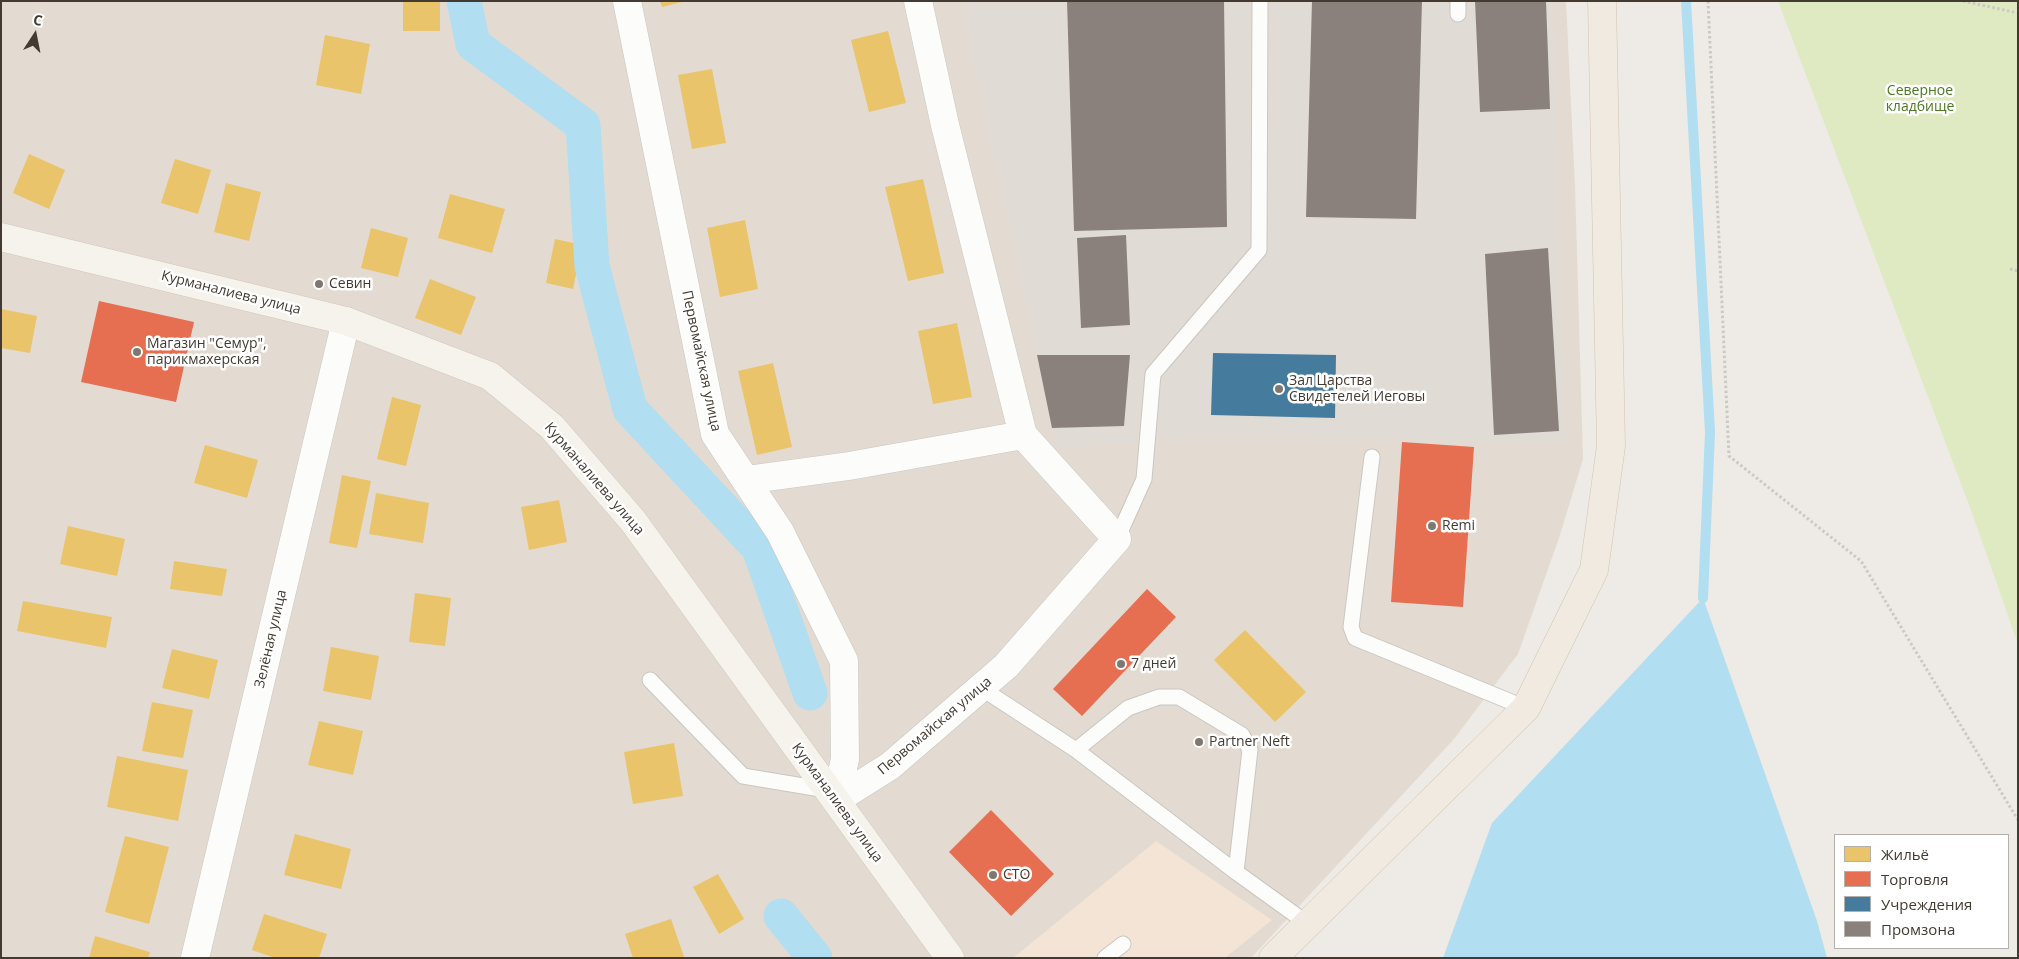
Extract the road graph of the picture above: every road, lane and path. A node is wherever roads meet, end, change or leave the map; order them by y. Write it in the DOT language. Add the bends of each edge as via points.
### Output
graph roads {
  1 [pos="627,1"];
  2 [pos="918,1"];
  3 [pos="1260,1"];
  4 [pos="1602,1"];
  5 [pos="1708,1"];
  6 [pos="1963,1"];
  7 [pos="2018,13"];
  8 [pos="1,237"];
  9 [pos="2010,269"];
  10 [pos="2018,271"];
  11 [pos="346,321"];
  12 [pos="1023,435"];
  13 [pos="1372,457"];
  14 [pos="746,480"];
  15 [pos="1116,540"];
  16 [pos="650,680"];
  17 [pos="981,688"];
  18 [pos="1526,708"];
  19 [pos="1076,750"];
  20 [pos="831,795"];
  21 [pos="2018,820"];
  22 [pos="1236,872"];
  23 [pos="1308,924"];
  24 [pos="1123,944"];
  25 [pos="195,958"];
  26 [pos="950,958"];
  27 [pos="1105,958"];
  28 [pos="1273,958"];
  1 -- 14 [label="street, Первомайская улица" via="715,434"];
  2 -- 12 [label="street"];
  3 -- 15 [label="lane" via="1259,250 1153,374 1144,479"];
  4 -- 18 [label="main road" via="1611,446 1594,570"];
  5 -- 21 [label="path" via="1729,456 1860,561"];
  6 -- 7 [label="path"];
  8 -- 11 [label="main road, Курманалиева улица"];
  9 -- 10 [label="path"];
  11 -- 20 [label="main road, Курманалиева улица" via="490,376 552,427 633,521"];
  11 -- 25 [label="street, Зелёная улица"];
  12 -- 14 [label="street" via="849,466"];
  12 -- 15 [label="street"];
  13 -- 18 [label="lane" via="1351,627 1355,638"];
  14 -- 20 [label="street, Первомайская улица" via="780,532 844,661 845,759"];
  15 -- 17 [label="street, Первомайская улица" via="1006,666"];
  16 -- 20 [label="lane" via="743,776"];
  17 -- 19 [label="lane"];
  17 -- 20 [label="street, Первомайская улица" via="890,766"];
  18 -- 23 [label="main road"];
  19 -- 22 [label="lane"];
  19 -- 22 [label="lane" via="1128,708 1159,698 1179,697 1242,734 1250,750"];
  20 -- 26 [label="main road, Курманалиева улица"];
  22 -- 23 [label="lane"];
  23 -- 28 [label="main road"];
  24 -- 27 [label="lane"];
}
